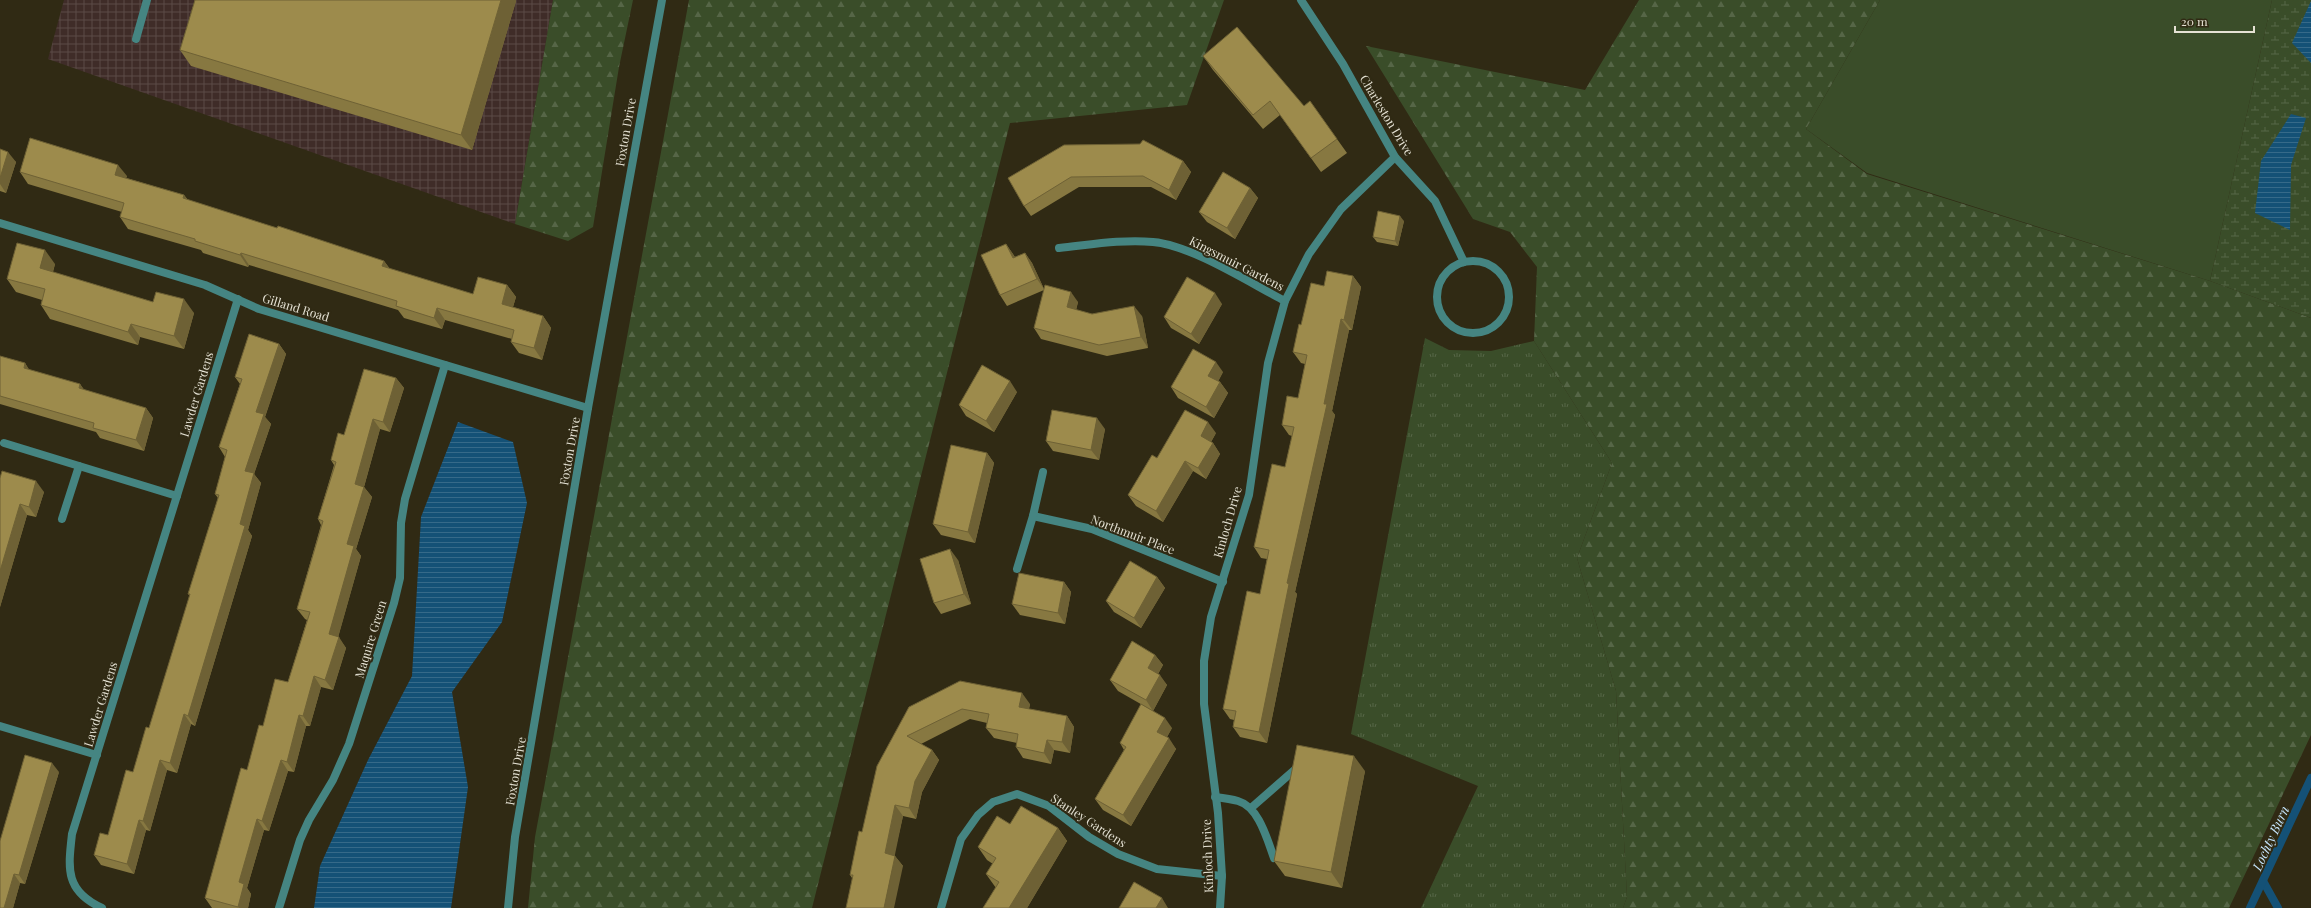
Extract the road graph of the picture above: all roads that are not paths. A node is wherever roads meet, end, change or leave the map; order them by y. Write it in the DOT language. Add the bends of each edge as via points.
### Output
graph roads {
  1 [pos="147,0"];
  2 [pos="662,0"];
  3 [pos="1301,0"];
  4 [pos="136,39"];
  5 [pos="1395,157"];
  6 [pos="0,223"];
  7 [pos="1059,248"];
  8 [pos="1464,262"];
  9 [pos="238,300"];
  10 [pos="1285,301"];
  11 [pos="445,365"];
  12 [pos="588,408"];
  13 [pos="4,442"];
  14 [pos="79,466"];
  15 [pos="1043,472"];
  16 [pos="177,496"];
  17 [pos="1033,516"];
  18 [pos="62,519"];
  19 [pos="1017,569"];
  20 [pos="1222,582"];
  21 [pos="0,726"];
  22 [pos="97,755"];
  23 [pos="1299,766"];
  24 [pos="1216,797"];
  25 [pos="1251,808"];
  26 [pos="1274,858"];
  27 [pos="1222,876"];
  28 [pos="102,908"];
  29 [pos="279,908"];
  30 [pos="508,908"];
  31 [pos="941,908"];
  32 [pos="1220,908"];
  1 -- 4 [label="street"];
  2 -- 12 [label="street, Foxton Drive"];
  3 -- 5 [label="street, Charleston Drive" via="1343,64"];
  5 -- 8 [label="street, Charleston Drive" via="1435,201"];
  5 -- 10 [label="street, Kinloch Drive" via="1341,209 1309,254"];
  6 -- 9 [label="street, Gilland Road" via="205,285"];
  7 -- 10 [label="street, Kingsmuir Gardens" via="1154,242 1183,248"];
  8 -- 8 [label="street" via="1485,263 1502,276 1507,286 1509,297 1503,317 1496,326 1486,331 1475,333 1458,330 1444,319 1438,308 1436,297 1444,275"];
  9 -- 11 [label="street, Gilland Road" via="259,309"];
  9 -- 16 [label="street, Lawder Gardens"];
  10 -- 20 [label="street, Kinloch Drive" via="1268,363 1249,495"];
  11 -- 12 [label="street, Gilland Road"];
  11 -- 29 [label="street, Maquire Green" via="405,500 401,523 400,578 394,603 349,744 303,833"];
  12 -- 30 [label="street, Foxton Drive" via="515,837"];
  13 -- 14 [label="street"];
  14 -- 16 [label="street"];
  14 -- 18 [label="street"];
  15 -- 17 [label="street"];
  16 -- 22 [label="street, Lawder Gardens"];
  17 -- 19 [label="street"];
  17 -- 20 [label="street, Northmuir Place" via="1092,529"];
  20 -- 24 [label="street, Kinloch Drive" via="1211,617 1204,661 1204,704"];
  21 -- 22 [label="street"];
  22 -- 28 [label="street, Lawder Gardens" via="72,834 69,860 70,877 75,888 93,904"];
  23 -- 25 [label="street"];
  24 -- 25 [label="street" via="1239,801"];
  24 -- 27 [label="street, Kinloch Drive"];
  25 -- 26 [label="street"];
  27 -- 31 [label="street, Stanley Gardens" via="1156,869 1118,854 1089,837 1049,806 1017,794 993,802 978,815 961,839"];
  27 -- 32 [label="street, Kinloch Drive"];
}
